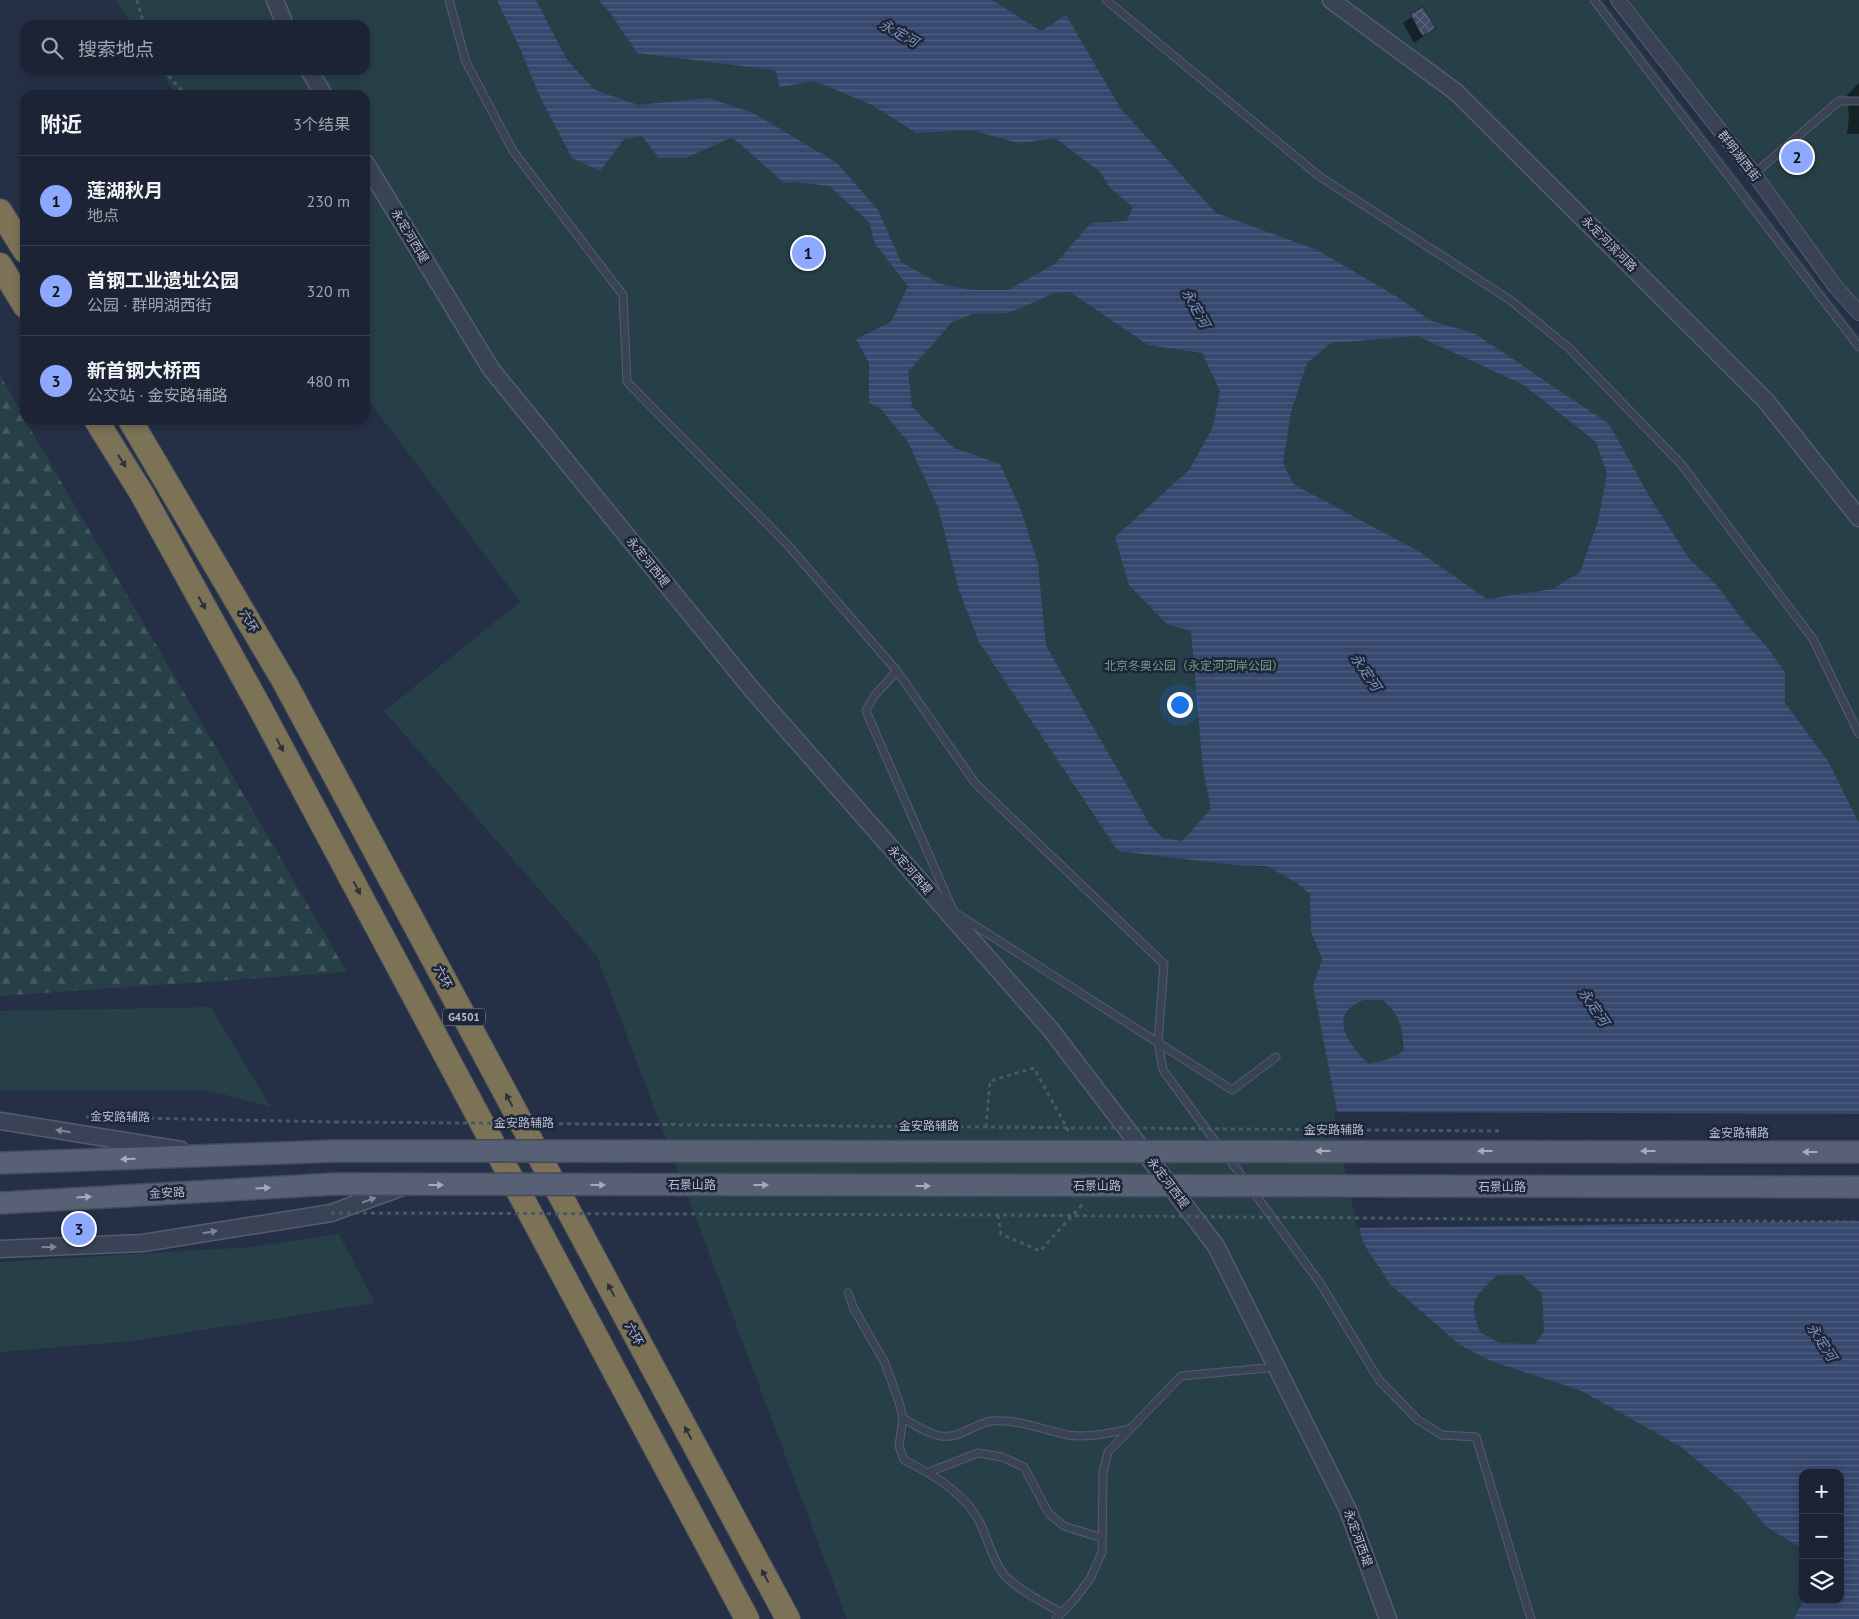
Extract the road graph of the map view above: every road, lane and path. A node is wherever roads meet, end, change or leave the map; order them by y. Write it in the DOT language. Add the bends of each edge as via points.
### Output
graph roads {
  1 [pos="137,0"];
  2 [pos="275,0"];
  3 [pos="449,0"];
  4 [pos="1106,0"];
  5 [pos="1331,0"];
  6 [pos="1594,0"];
  7 [pos="1618,0"];
  8 [pos="143,20"];
  9 [pos="283,20"];
  10 [pos="168,75"];
  11 [pos="312,75"];
  12 [pos="181,90"];
  13 [pos="321,90"];
  14 [pos="1859,101"];
  15 [pos="370,170"];
  16 [pos="1754,174"];
  17 [pos="0,210"];
  18 [pos="20,243"];
  19 [pos="0,266"];
  20 [pos="20,298"];
  21 [pos="1859,313"];
  22 [pos="1859,347"];
  23 [pos="99,425"];
  24 [pos="133,425"];
  25 [pos="1859,518"];
  26 [pos="897,671"];
  27 [pos="1859,734"];
  28 [pos="953,915"];
  29 [pos="1158,1042"];
  30 [pos="1276,1057"];
  31 [pos="82,1116"];
  32 [pos="0,1121"];
  33 [pos="986,1127"];
  34 [pos="1502,1131"];
  35 [pos="1073,1138"];
  36 [pos="1859,1152"];
  37 [pos="215,1156"];
  38 [pos="0,1164"];
  39 [pos="334,1184"];
  40 [pos="410,1185"];
  41 [pos="1859,1187"];
  42 [pos="1086,1201"];
  43 [pos="0,1203"];
  44 [pos="331,1213"];
  45 [pos="998,1215"];
  46 [pos="1859,1222"];
  47 [pos="0,1249"];
  48 [pos="848,1293"];
  49 [pos="1276,1367"];
  50 [pos="903,1418"];
  51 [pos="1130,1429"];
  52 [pos="929,1472"];
  53 [pos="1102,1538"];
  54 [pos="1062,1613"];
  55 [pos="747,1619"];
  56 [pos="788,1619"];
  57 [pos="1056,1619"];
  58 [pos="1388,1619"];
  59 [pos="1531,1619"];
  1 -- 8 [label="path"];
  2 -- 9 [label="street"];
  3 -- 26 [label="lane" via="466,62 513,151 622,295 627,382 786,544"];
  4 -- 27 [label="lane" via="1320,176 1510,300 1570,348 1680,464 1813,639"];
  5 -- 25 [label="street, 永定河滨河路" via="1456,92 1766,401"];
  6 -- 22 [label="lane"];
  7 -- 16 [label="street, 群明湖西街"];
  10 -- 12 [label="path"];
  11 -- 13 [label="street"];
  14 -- 16 [label="lane" via="1838,101"];
  15 -- 28 [label="street, 永定河西堤" via="491,370 754,692"];
  16 -- 21 [label="street, 群明湖西街" via="1835,286"];
  17 -- 18 [label="highway"];
  19 -- 20 [label="highway"];
  23 -- 55 [label="highway, G4501, one-way" via="142,494 259,706"];
  56 -- 24 [label="highway, 六环 / G4501, one-way" via="285,682"];
  26 -- 28 [label="lane" via="874,696 866,712"];
  26 -- 29 [label="lane" via="975,782 1164,964"];
  28 -- 29 [label="lane"];
  28 -- 49 [label="street, 永定河西堤" via="1051,1030 1216,1246"];
  29 -- 30 [label="lane" via="1232,1090"];
  29 -- 59 [label="lane" via="1164,1070 1320,1284 1379,1380 1418,1420 1442,1435 1476,1437"];
  31 -- 33 [label="path, 金安路辅路, bridge" via="335,1122"];
  37 -- 32 [label="street, 金安路辅路, one-way"];
  33 -- 34 [label="path, 金安路辅路, bridge"];
  33 -- 35 [label="path" via="990,1082 1034,1068"];
  36 -- 37 [label="main road, one-way, bridge" via="334,1151"];
  37 -- 38 [label="main road, one-way"];
  39 -- 40 [label="main road, 石景山路, bridge"];
  43 -- 39 [label="main road, 金安路, one-way"];
  40 -- 41 [label="main road, 石景山路, one-way, bridge"];
  44 -- 40 [label="street, one-way"];
  42 -- 45 [label="path" via="1040,1251 1001,1234"];
  44 -- 45 [label="path, bridge"];
  47 -- 44 [label="street, one-way" via="143,1243"];
  45 -- 46 [label="path, bridge"];
  48 -- 50 [label="lane" via="885,1363"];
  49 -- 51 [label="lane" via="1181,1376"];
  49 -- 58 [label="street, 永定河西堤" via="1348,1510"];
  50 -- 51 [label="lane" via="942,1436 964,1433 992,1421 1040,1427 1069,1435"];
  50 -- 52 [label="lane" via="899,1446 904,1460"];
  51 -- 53 [label="lane" via="1108,1452 1103,1472"];
  52 -- 53 [label="lane" via="978,1453 1002,1457 1024,1467 1049,1514 1064,1526"];
  52 -- 54 [label="lane" via="946,1484 979,1521 1002,1573 1033,1597"];
  53 -- 54 [label="lane" via="1102,1552 1090,1579"];
  54 -- 57 [label="lane"];
}
